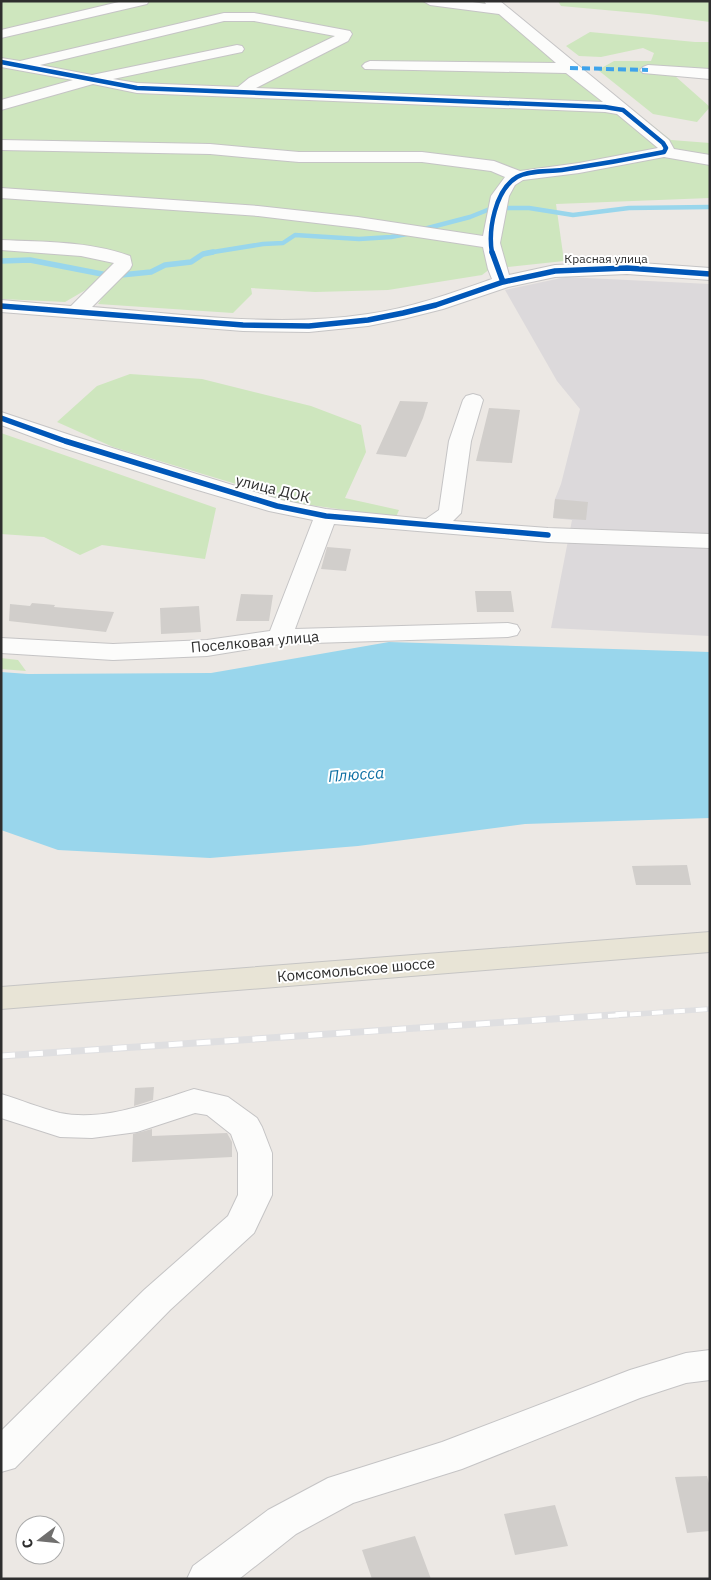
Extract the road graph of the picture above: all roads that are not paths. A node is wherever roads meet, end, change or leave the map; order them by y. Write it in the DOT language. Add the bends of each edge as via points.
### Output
graph roads {
  1 [pos="142,1"];
  2 [pos="430,1"];
  3 [pos="496,6"];
  4 [pos="1,34"];
  5 [pos="237,50"];
  6 [pos="1,62"];
  7 [pos="21,66"];
  8 [pos="370,66"];
  9 [pos="570,68"];
  10 [pos="648,70"];
  11 [pos="710,74"];
  12 [pos="90,80"];
  13 [pos="240,93"];
  14 [pos="1,105"];
  15 [pos="623,110"];
  16 [pos="1,145"];
  17 [pos="664,152"];
  18 [pos="710,160"];
  19 [pos="518,176"];
  20 [pos="1,193"];
  21 [pos="491,243"];
  22 [pos="1,245"];
  23 [pos="710,274"];
  24 [pos="503,282"];
  25 [pos="1,306"];
  26 [pos="77,311"];
  27 [pos="473,400"];
  28 [pos="1,418"];
  29 [pos="326,516"];
  30 [pos="430,526"];
  31 [pos="710,542"];
  32 [pos="508,630"];
  33 [pos="280,637"];
  34 [pos="1,645"];
  35 [pos="710,942"];
  36 [pos="1,998"];
  37 [pos="1,1106"];
  38 [pos="710,1364"];
  39 [pos="1,1456"];
  40 [pos="208,1579"];
  1 -- 4 [label="street"];
  2 -- 3 [label="street" via="453,10"];
  3 -- 9 [label="street"];
  5 -- 12 [label="street"];
  6 -- 7 [label="street"];
  7 -- 12 [label="street"];
  7 -- 13 [label="street" via="224,18 254,17 345,34 343,38 254,81"];
  8 -- 9 [label="street"];
  9 -- 15 [label="street"];
  10 -- 11 [label="street"];
  12 -- 13 [label="street" via="137,88"];
  12 -- 14 [label="street"];
  13 -- 15 [label="street" via="465,100"];
  15 -- 17 [label="street" via="663,143"];
  16 -- 19 [label="street" via="229,150 299,157 422,157 478,163"];
  17 -- 18 [label="street"];
  17 -- 19 [label="street"];
  19 -- 21 [label="street" via="509,182 500,196"];
  20 -- 21 [label="street" via="301,215"];
  21 -- 24 [label="street"];
  22 -- 26 [label="street" via="82,251 123,260 123,265"];
  23 -- 24 [label="street, Красная улица" via="583,268"];
  24 -- 26 [label="street" via="403,313 309,326 243,325"];
  25 -- 26 [label="street"];
  27 -- 30 [label="street" via="460,441 450,513"];
  28 -- 29 [label="street, улица ДОК" via="217,488 277,506"];
  29 -- 30 [label="street, улица ДОК"];
  29 -- 33 [label="street"];
  30 -- 31 [label="street, улица ДОК" via="626,540"];
  32 -- 33 [label="street, Поселковая улица"];
  33 -- 34 [label="street, Поселковая улица" via="207,648 113,652"];
  35 -- 36 [label="main road, Комсомольское шоссе"];
  37 -- 39 [label="street" via="60,1125 92,1126 137,1120 194,1102 216,1105 245,1127 255,1162 254,1195 242,1224 157,1300"];
  38 -- 40 [label="street" via="686,1368 630,1386 448,1457 342,1490 282,1522"];
}
